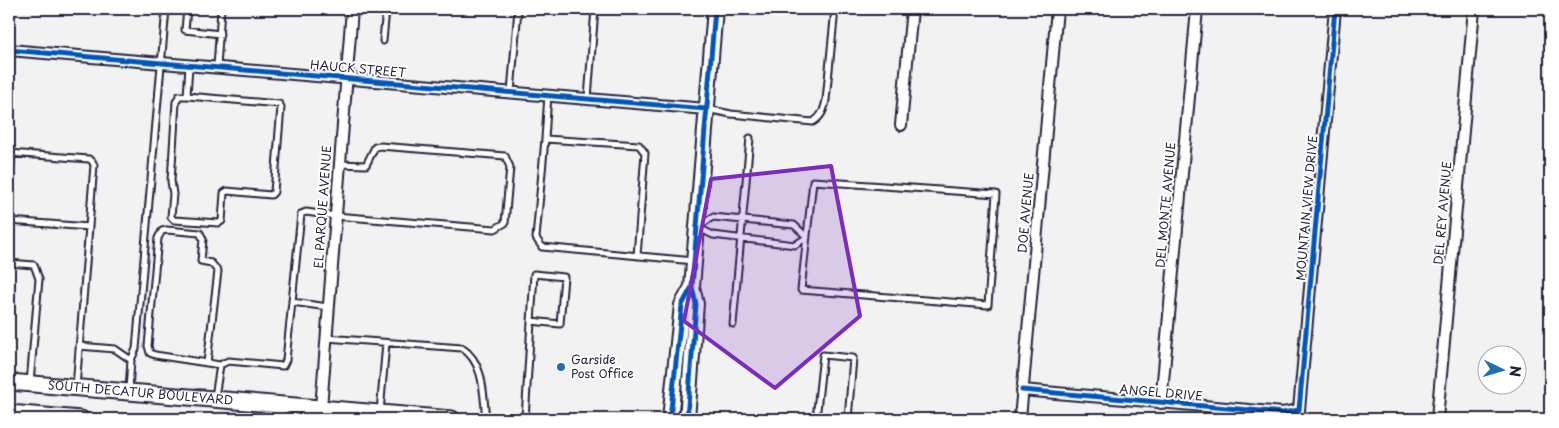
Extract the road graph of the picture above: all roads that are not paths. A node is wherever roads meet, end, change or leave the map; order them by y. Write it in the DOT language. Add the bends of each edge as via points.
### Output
graph roads {
  1 [pos="166,9"];
  2 [pos="187,9"];
  3 [pos="221,9"];
  4 [pos="352,9"];
  5 [pos="386,9"];
  6 [pos="518,9"];
  7 [pos="595,9"];
  8 [pos="715,9"];
  9 [pos="835,9"];
  10 [pos="912,9"];
  11 [pos="1057,9"];
  12 [pos="1197,9"];
  13 [pos="1335,9"];
  14 [pos="1474,9"];
  15 [pos="220,34"];
  16 [pos="383,41"];
  17 [pos="9,50"];
  18 [pos="160,62"];
  19 [pos="189,64"];
  20 [pos="217,67"];
  21 [pos="346,78"];
  22 [pos="511,92"];
  23 [pos="548,95"];
  24 [pos="186,96"];
  25 [pos="588,98"];
  26 [pos="706,109"];
  27 [pos="901,125"];
  28 [pos="750,138"];
  29 [pos="545,139"];
  30 [pos="10,153"];
  31 [pos="339,164"];
  32 [pos="9,187"];
  33 [pos="335,216"];
  34 [pos="742,220"];
  35 [pos="9,221"];
  36 [pos="89,227"];
  37 [pos="697,227"];
  38 [pos="807,237"];
  39 [pos="741,239"];
  40 [pos="637,256"];
  41 [pos="695,261"];
  42 [pos="9,263"];
  43 [pos="692,287"];
  44 [pos="292,302"];
  45 [pos="328,308"];
  46 [pos="531,321"];
  47 [pos="733,324"];
  48 [pos="326,338"];
  49 [pos="386,343"];
  50 [pos="79,346"];
  51 [pos="130,360"];
  52 [pos="207,363"];
  53 [pos="220,364"];
  54 [pos="9,382"];
  55 [pos="30,384"];
  56 [pos="76,388"];
  57 [pos="1022,390"];
  58 [pos="128,392"];
  59 [pos="215,399"];
  60 [pos="1161,403"];
  61 [pos="1299,410"];
  62 [pos="9,413"];
  63 [pos="380,413"];
  64 [pos="316,414"];
  65 [pos="408,418"];
  66 [pos="73,419"];
  67 [pos="265,419"];
  68 [pos="281,419"];
  69 [pos="452,419"];
  70 [pos="486,419"];
  71 [pos="525,419"];
  72 [pos="670,419"];
  73 [pos="687,419"];
  74 [pos="816,419"];
  75 [pos="848,419"];
  76 [pos="1020,419"];
  77 [pos="1437,419"];
  1 -- 18 [label="lane"];
  2 -- 15 [label="lane" via="185,30"];
  3 -- 15 [label="lane"];
  4 -- 21 [label="street, EL PARQUE AVENUE"];
  5 -- 16 [label="lane"];
  6 -- 22 [label="lane"];
  7 -- 25 [label="lane"];
  8 -- 26 [label="main road"];
  9 -- 26 [label="lane" via="826,100 820,118 813,122"];
  10 -- 27 [label="street"];
  11 -- 57 [label="street, DOE AVENUE"];
  12 -- 60 [label="street, DEL MONTE AVENUE"];
  13 -- 61 [label="street, MOUNTAIN VIEW DRIVE"];
  14 -- 77 [label="street, DEL REY AVENUE"];
  15 -- 20 [label="lane"];
  17 -- 18 [label="street, HAUCK STREET"];
  18 -- 19 [label="street, HAUCK STREET"];
  18 -- 51 [label="lane" via="137,340"];
  19 -- 20 [label="street, HAUCK STREET"];
  19 -- 24 [label="lane"];
  20 -- 21 [label="street, HAUCK STREET"];
  21 -- 22 [label="street, HAUCK STREET"];
  21 -- 31 [label="street, EL PARQUE AVENUE"];
  22 -- 23 [label="street, HAUCK STREET"];
  23 -- 25 [label="street, HAUCK STREET"];
  23 -- 29 [label="lane"];
  24 -- 24 [label="lane" via="180,96 176,102 172,217 174,220 219,223 227,191 271,195 274,192 281,107 279,104"];
  25 -- 26 [label="street, HAUCK STREET"];
  26 -- 37 [label="main road"];
  28 -- 34 [label="lane"];
  29 -- 40 [label="lane" via="536,238 542,247"];
  29 -- 40 [label="lane" via="639,145 645,153"];
  30 -- 32 [label="lane"];
  30 -- 36 [label="lane" via="92,161"];
  31 -- 33 [label="street, EL PARQUE AVENUE"];
  31 -- 33 [label="lane" via="366,165 375,147 380,146 505,156 510,167 504,222 495,228"];
  33 -- 44 [label="lane" via="301,214"];
  33 -- 45 [label="street, EL PARQUE AVENUE"];
  34 -- 37 [label="lane" via="713,217"];
  34 -- 38 [label="lane" via="794,225"];
  34 -- 39 [label="lane"];
  35 -- 36 [label="lane"];
  36 -- 50 [label="lane"];
  37 -- 39 [label="lane" via="713,235"];
  37 -- 41 [label="main road"];
  38 -- 38 [label="lane" via="813,181 996,194 988,305 801,290"];
  38 -- 39 [label="lane" via="795,245"];
  39 -- 47 [label="lane"];
  40 -- 41 [label="lane"];
  41 -- 43 [label="main road"];
  42 -- 55 [label="lane" via="34,265 39,279"];
  43 -- 72 [label="main road" via="682,305"];
  43 -- 73 [label="main road" via="696,304"];
  44 -- 45 [label="lane"];
  44 -- 53 [label="lane" via="283,366 228,361"];
  45 -- 48 [label="street, EL PARQUE AVENUE"];
  46 -- 46 [label="lane" via="534,274 564,277 560,324"];
  46 -- 71 [label="lane"];
  48 -- 49 [label="lane"];
  48 -- 64 [label="street, EL PARQUE AVENUE"];
  49 -- 63 [label="lane"];
  49 -- 70 [label="lane" via="462,348 469,353 480,374"];
  50 -- 51 [label="lane" via="115,350"];
  50 -- 56 [label="lane"];
  51 -- 58 [label="lane"];
  52 -- 52 [label="lane" via="150,352 158,238 162,231 200,233 203,239 201,261 211,263 218,271"];
  52 -- 53 [label="lane"];
  53 -- 59 [label="lane"];
  54 -- 55 [label="main road, SOUTH DECATUR BOULEVARD"];
  55 -- 56 [label="main road, SOUTH DECATUR BOULEVARD"];
  56 -- 58 [label="main road, SOUTH DECATUR BOULEVARD"];
  57 -- 60 [label="street, ANGEL DRIVE"];
  57 -- 76 [label="street, DOE AVENUE"];
  58 -- 59 [label="main road, SOUTH DECATUR BOULEVARD"];
  59 -- 64 [label="main road, SOUTH DECATUR BOULEVARD"];
  60 -- 61 [label="street, ANGEL DRIVE" via="1283,413"];
  62 -- 66 [label="main road"];
  63 -- 64 [label="main road, SOUTH DECATUR BOULEVARD"];
  63 -- 65 [label="main road, SOUTH DECATUR BOULEVARD"];
  65 -- 69 [label="main road, SOUTH DECATUR BOULEVARD"];
  67 -- 68 [label="main road"];
  74 -- 75 [label="lane" via="823,355 853,358"];
}
